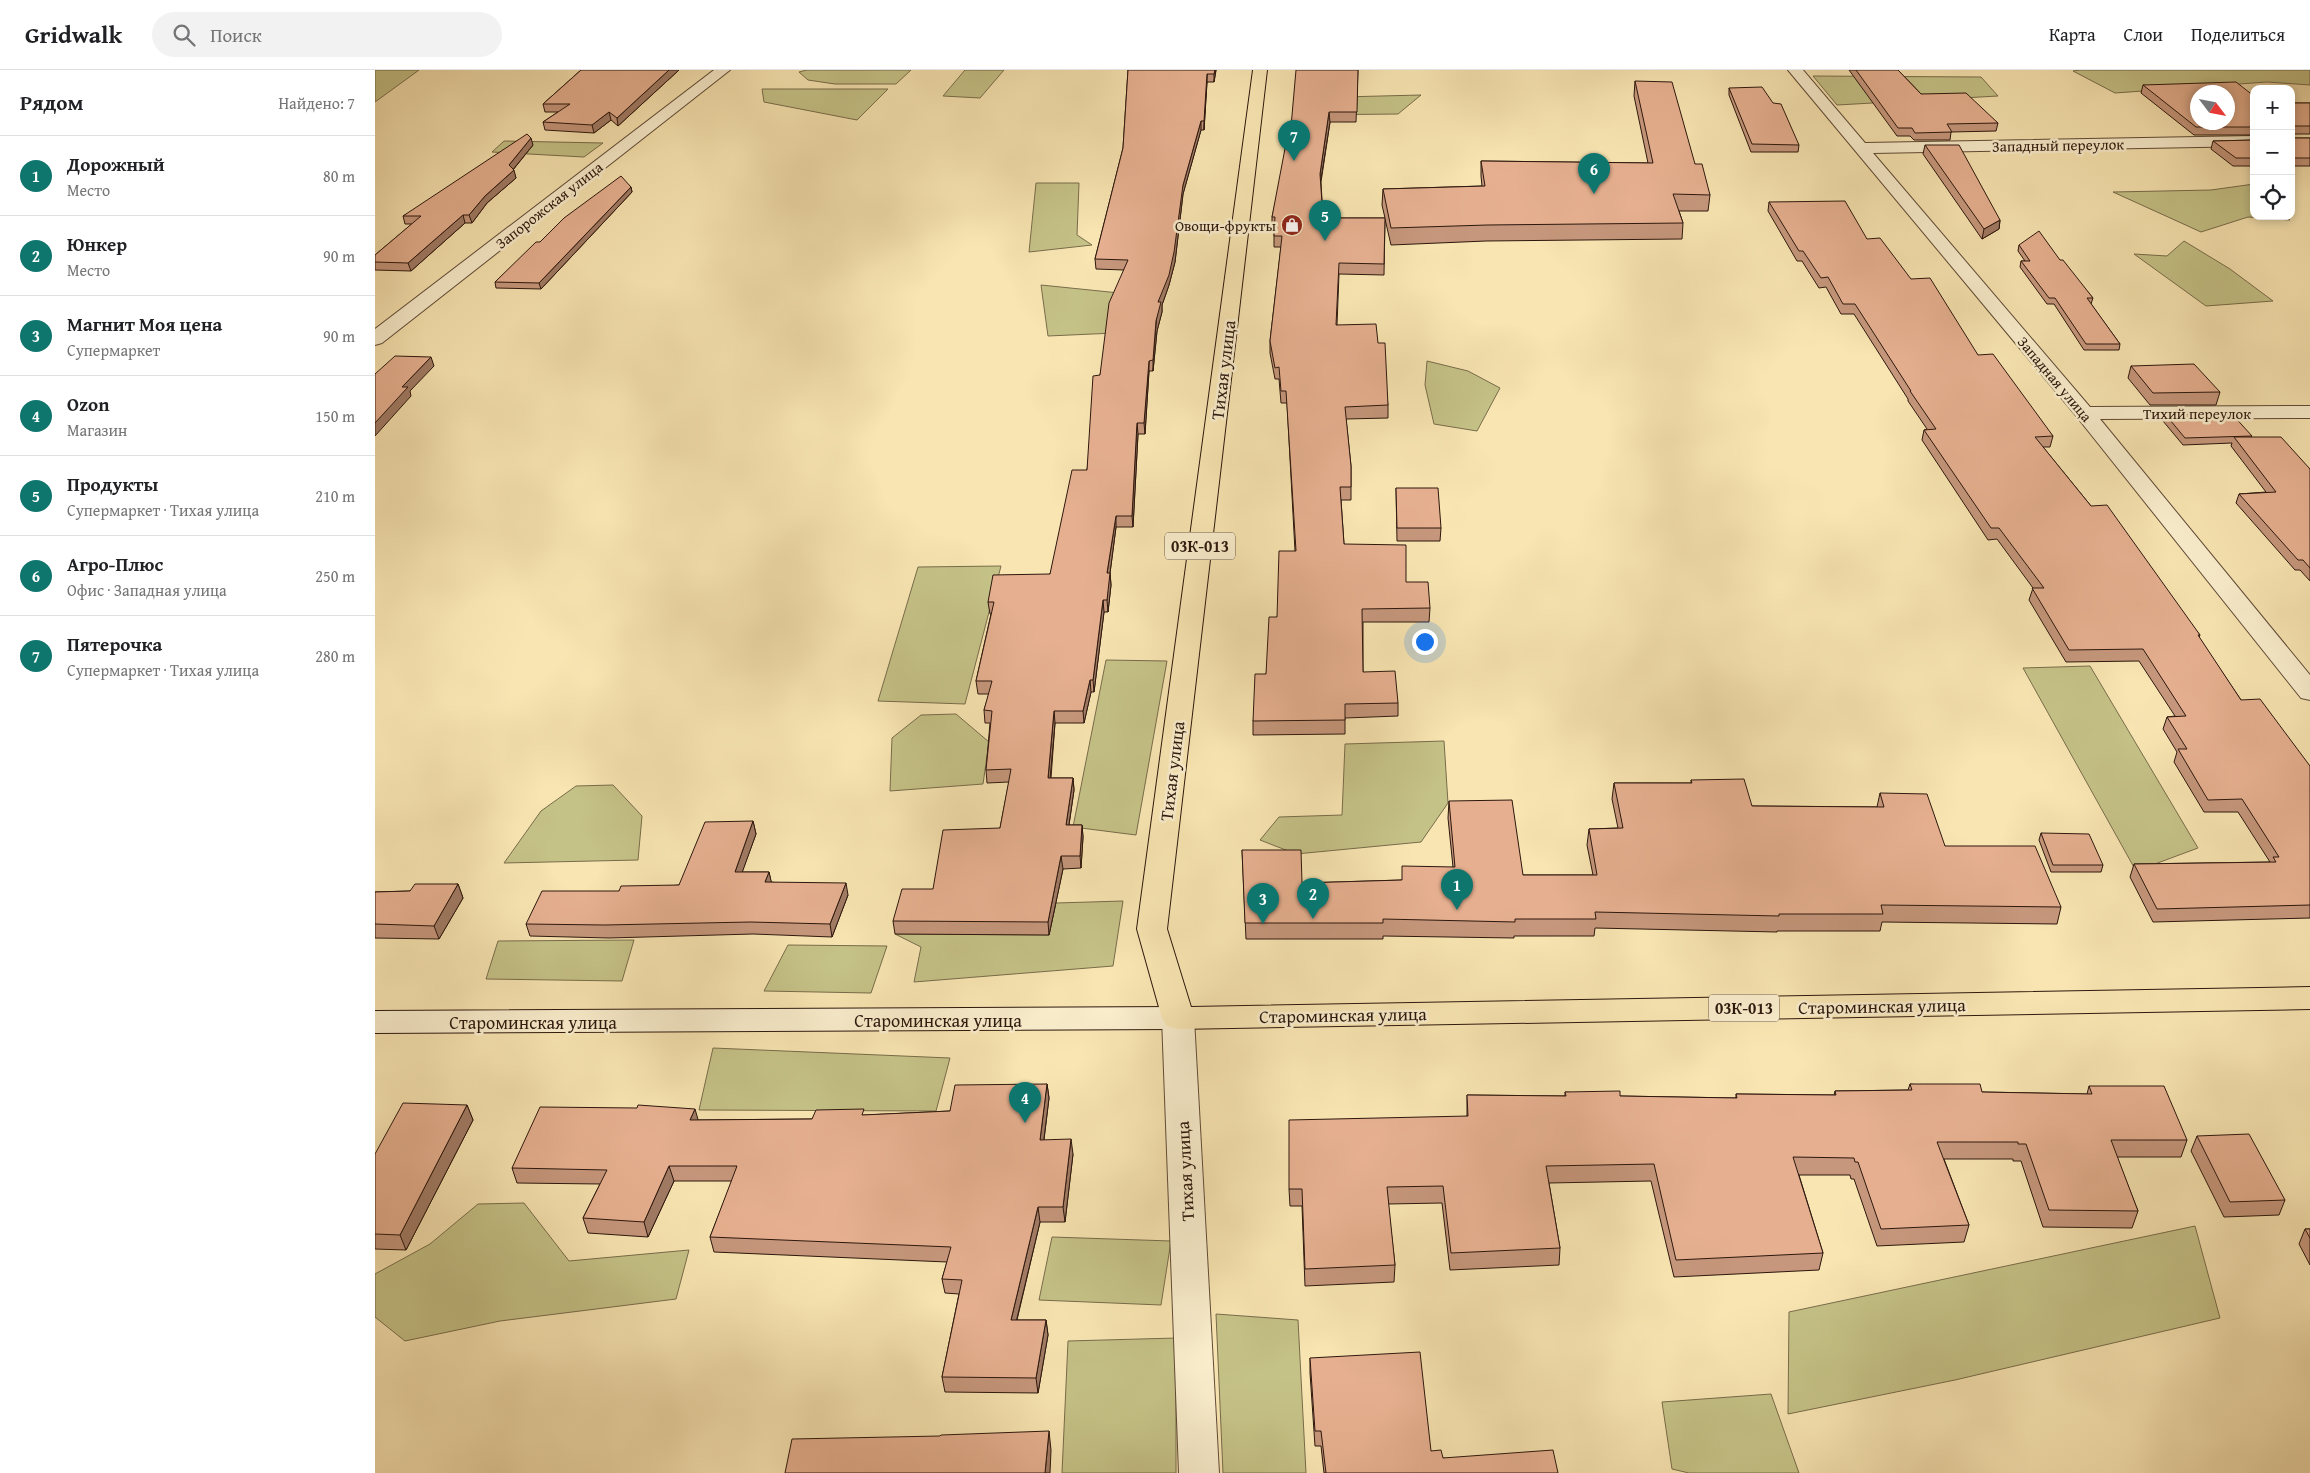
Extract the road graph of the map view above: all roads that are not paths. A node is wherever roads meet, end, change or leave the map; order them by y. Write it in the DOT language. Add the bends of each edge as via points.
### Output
graph roads {
  1 [pos="723,70"];
  2 [pos="1261,70"];
  3 [pos="1795,70"];
  4 [pos="2250,141"];
  5 [pos="1863,148"];
  6 [pos="375,339"];
  7 [pos="2310,412"];
  8 [pos="2084,413"];
  9 [pos="2310,692"];
  10 [pos="2310,998"];
  11 [pos="1178,1018"];
  12 [pos="375,1022"];
  13 [pos="1199,1473"];
  1 -- 6 [label="street, Запорожская улица"];
  2 -- 11 [label="main road, Тихая улица / 03К-013" via="1152,929"];
  3 -- 5 [label="street, Западная улица"];
  4 -- 5 [label="street, Западный переулок"];
  5 -- 8 [label="street, Западная улица"];
  7 -- 8 [label="street, Тихий переулок"];
  8 -- 9 [label="street, Западная улица"];
  10 -- 11 [label="main road, Староминская улица / 03К-013"];
  11 -- 12 [label="street, Староминская улица"];
  11 -- 13 [label="street, Тихая улица"];
}
